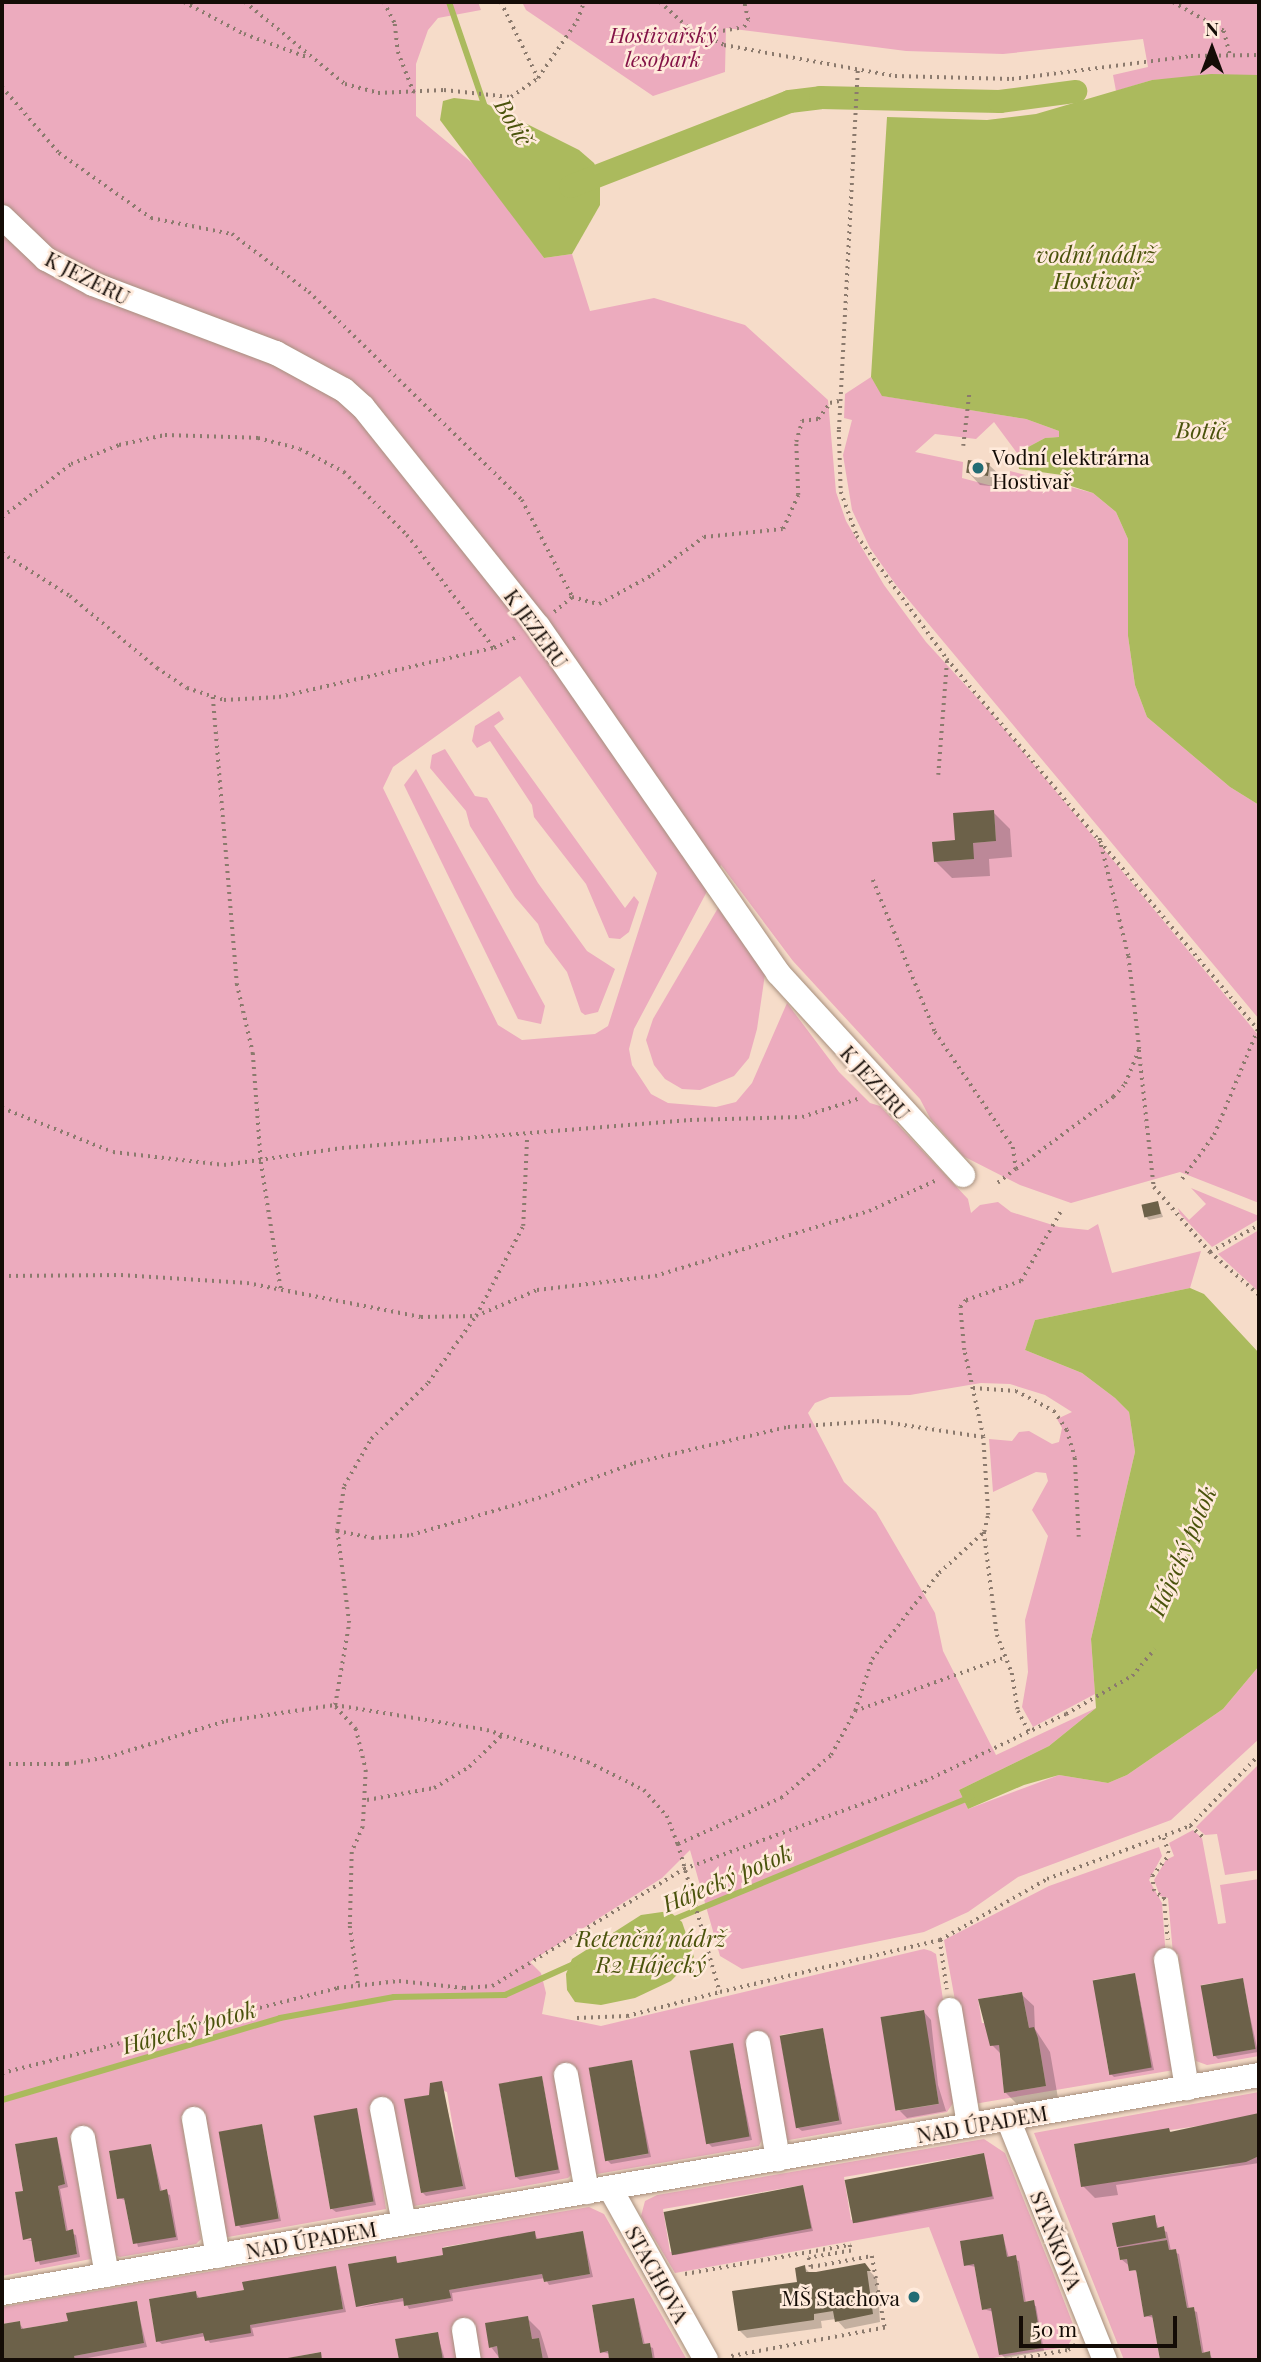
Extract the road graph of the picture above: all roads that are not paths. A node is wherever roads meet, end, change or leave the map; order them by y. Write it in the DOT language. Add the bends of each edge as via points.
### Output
graph roads {
  1 [pos="2,217"];
  2 [pos="963,1175"];
  3 [pos="1166,1959"];
  4 [pos="950,2010"];
  5 [pos="758,2043"];
  6 [pos="566,2075"];
  7 [pos="1259,2076"];
  8 [pos="1187,2088"];
  9 [pos="382,2109"];
  10 [pos="194,2119"];
  11 [pos="1008,2119"];
  12 [pos="969,2125"];
  13 [pos="83,2138"];
  14 [pos="778,2159"];
  15 [pos="598,2190"];
  16 [pos="404,2223"];
  17 [pos="218,2256"];
  18 [pos="107,2275"];
  19 [pos="2,2293"];
  20 [pos="464,2330"];
  21 [pos="1093,2353"];
  22 [pos="470,2360"];
  23 [pos="716,2360"];
  1 -- 2 [label="street, K JEZERU" via="46,258 93,284 276,353 344,390 385,432 538,626 778,973"];
  3 -- 8 [label="street"];
  4 -- 12 [label="street"];
  5 -- 14 [label="street"];
  6 -- 15 [label="street, STACHOVA"];
  7 -- 8 [label="street, NAD ÚPADEM"];
  8 -- 11 [label="street, NAD ÚPADEM"];
  9 -- 16 [label="street, NAD ÚPADEM"];
  10 -- 17 [label="street, NAD ÚPADEM"];
  11 -- 12 [label="street, NAD ÚPADEM"];
  11 -- 21 [label="street, STAŇKOVA"];
  12 -- 14 [label="street, NAD ÚPADEM"];
  13 -- 18 [label="street"];
  14 -- 15 [label="street, NAD ÚPADEM"];
  15 -- 16 [label="street, NAD ÚPADEM"];
  15 -- 23 [label="street, STACHOVA"];
  16 -- 17 [label="street, NAD ÚPADEM"];
  17 -- 18 [label="street, NAD ÚPADEM"];
  18 -- 19 [label="street, NAD ÚPADEM"];
  20 -- 22 [label="street"];
}
